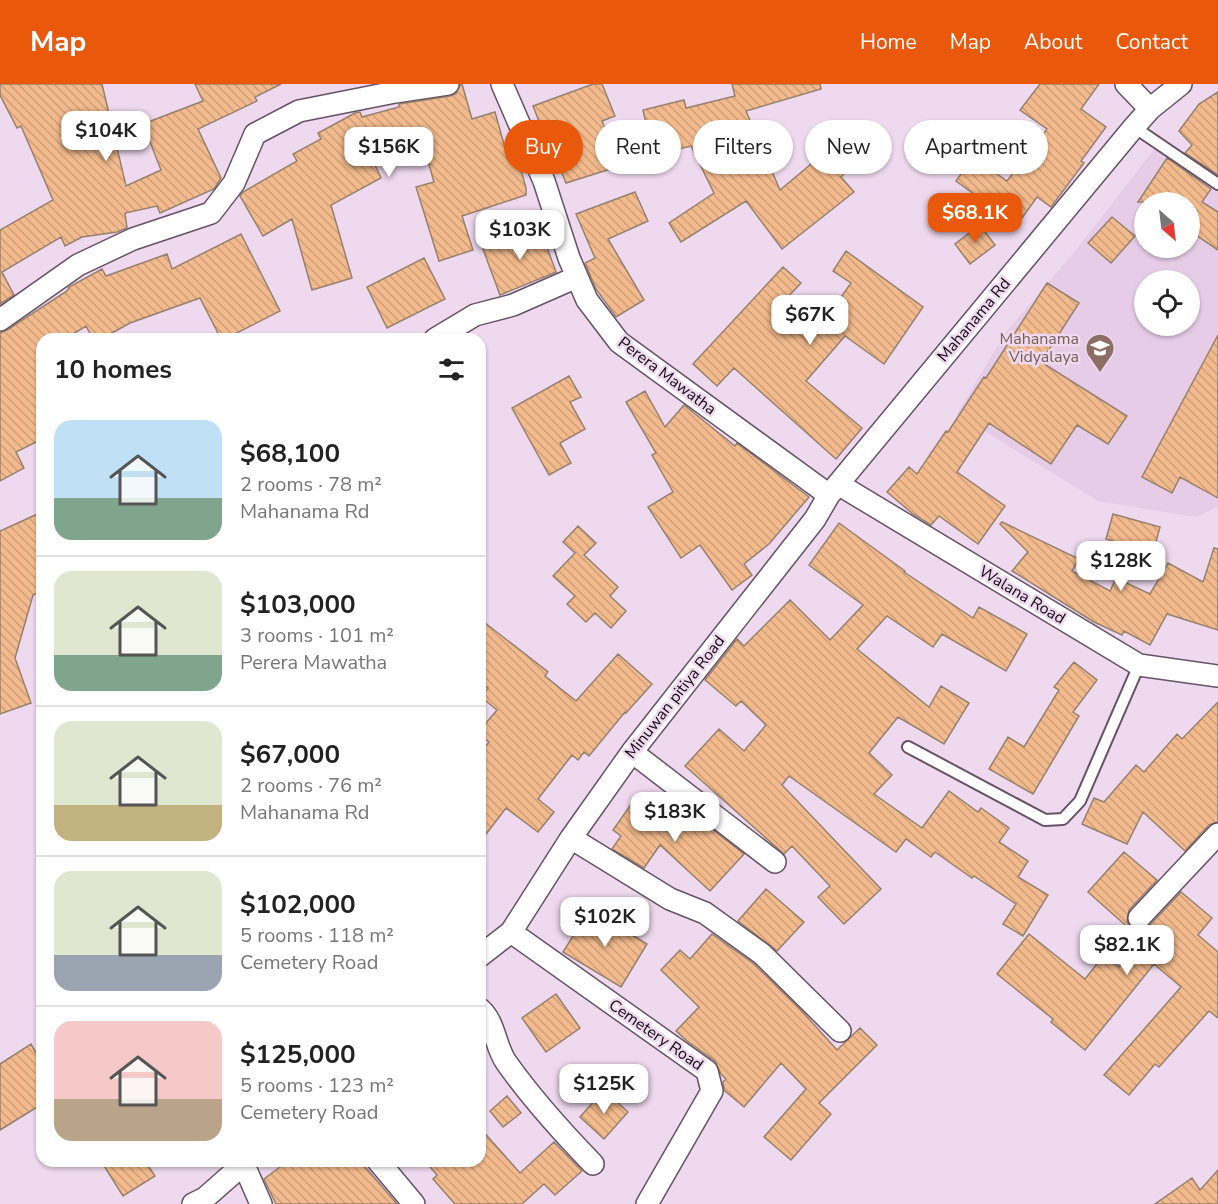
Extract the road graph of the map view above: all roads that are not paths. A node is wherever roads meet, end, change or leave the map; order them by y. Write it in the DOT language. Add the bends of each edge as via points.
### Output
graph roads {
  1 [pos="448,84"];
  2 [pos="502,84"];
  3 [pos="1126,84"];
  4 [pos="1181,84"];
  5 [pos="1150,109"];
  6 [pos="1134,127"];
  7 [pos="1218,184"];
  8 [pos="577,277"];
  9 [pos="0,320"];
  10 [pos="445,333"];
  11 [pos="836,486"];
  12 [pos="1139,665"];
  13 [pos="1218,676"];
  14 [pos="908,747"];
  15 [pos="632,752"];
  16 [pos="1218,834"];
  17 [pos="571,838"];
  18 [pos="775,862"];
  19 [pos="1139,918"];
  20 [pos="511,932"];
  21 [pos="486,951"];
  22 [pos="486,1014"];
  23 [pos="840,1031"];
  24 [pos="592,1164"];
  25 [pos="240,1167"];
  26 [pos="247,1167"];
  27 [pos="383,1167"];
  28 [pos="193,1204"];
  29 [pos="261,1204"];
  30 [pos="414,1204"];
  31 [pos="647,1204"];
  1 -- 9 [label="street" via="299,111 255,134 234,183 211,213 133,238 78,265"];
  2 -- 8 [label="street, Perera Mawatha"];
  3 -- 5 [label="street"];
  4 -- 5 [label="street, Mahanama Rd"];
  5 -- 6 [label="street, Mahanama Rd"];
  6 -- 7 [label="lane"];
  6 -- 11 [label="street, Mahanama Rd"];
  8 -- 10 [label="street" via="513,305 475,315"];
  8 -- 11 [label="street, Perera Mawatha" via="587,300 619,342"];
  11 -- 12 [label="street, Walana Road"];
  11 -- 15 [label="street, Minuwan pitiya Road" via="815,519"];
  12 -- 13 [label="street, Walana Road"];
  12 -- 14 [label="lane" via="1080,801 1063,819 1045,820"];
  15 -- 17 [label="street, Minuwan pitiya Road"];
  15 -- 18 [label="street"];
  16 -- 19 [label="street"];
  17 -- 20 [label="street, Minuwan pitiya Road"];
  17 -- 23 [label="street" via="670,899 705,914 762,954"];
  20 -- 21 [label="street, Minuwan pitiya Road"];
  20 -- 31 [label="street, Cemetery Road" via="707,1071 712,1091"];
  22 -- 24 [label="street" via="504,1059 534,1101"];
  25 -- 28 [label="street"];
  26 -- 29 [label="street"];
  27 -- 30 [label="street"];
}
